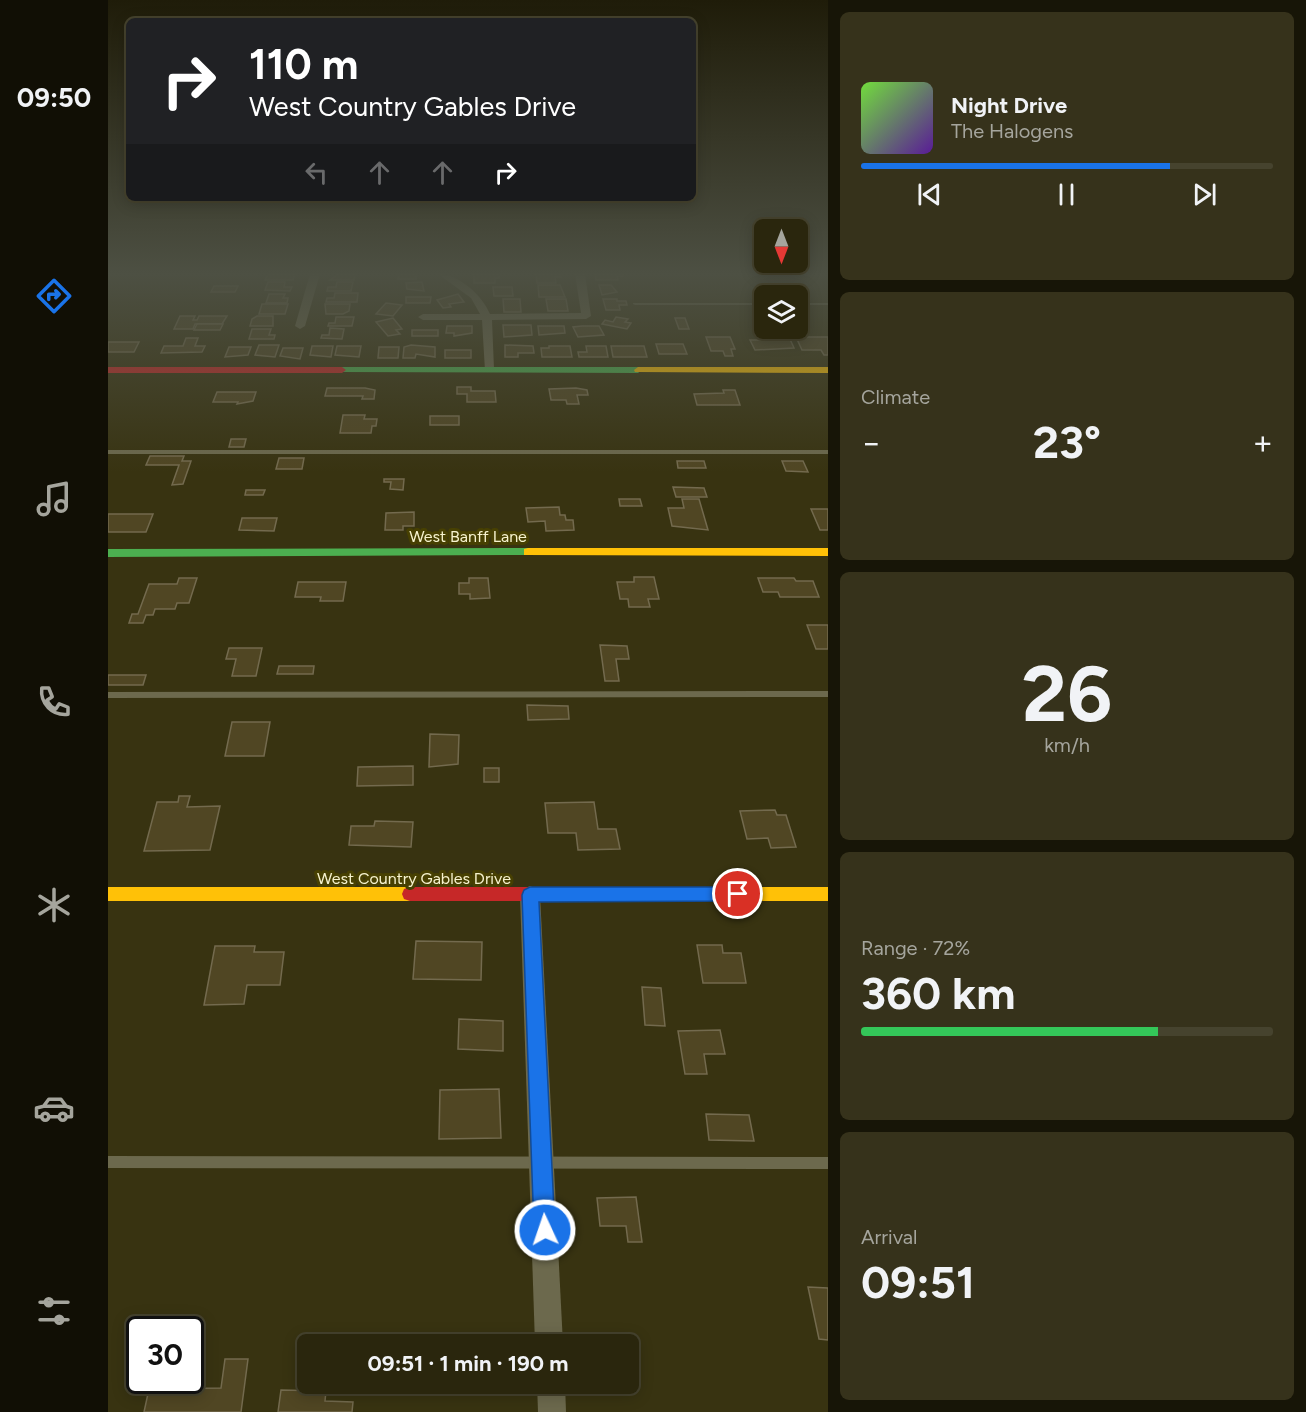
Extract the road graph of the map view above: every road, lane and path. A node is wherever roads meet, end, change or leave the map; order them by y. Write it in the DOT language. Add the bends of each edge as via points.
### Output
graph roads {
  1 [pos="488,340"];
  2 [pos="108,369"];
  3 [pos="489,369"];
  4 [pos="828,370"];
  5 [pos="108,452"];
  6 [pos="828,452"];
  7 [pos="828,552"];
  8 [pos="108,553"];
  9 [pos="828,694"];
  10 [pos="108,695"];
  11 [pos="108,894"];
  12 [pos="828,894"];
  13 [pos="530,895"];
  14 [pos="108,1162"];
  15 [pos="542,1162"];
  16 [pos="828,1163"];
  17 [pos="549,1334"];
  18 [pos="551,1394"];
  19 [pos="552,1412"];
  1 -- 3 [label="street"];
  2 -- 3 [label="street"];
  3 -- 4 [label="street"];
  5 -- 6 [label="lane"];
  7 -- 8 [label="street, West Banff Lane"];
  9 -- 10 [label="lane"];
  11 -- 13 [label="street, West Country Gables Drive"];
  12 -- 13 [label="street, West Country Gables Drive"];
  13 -- 15 [label="street"];
  14 -- 15 [label="lane"];
  15 -- 16 [label="lane"];
  15 -- 17 [label="street"];
  18 -- 19 [label="street"];
}
